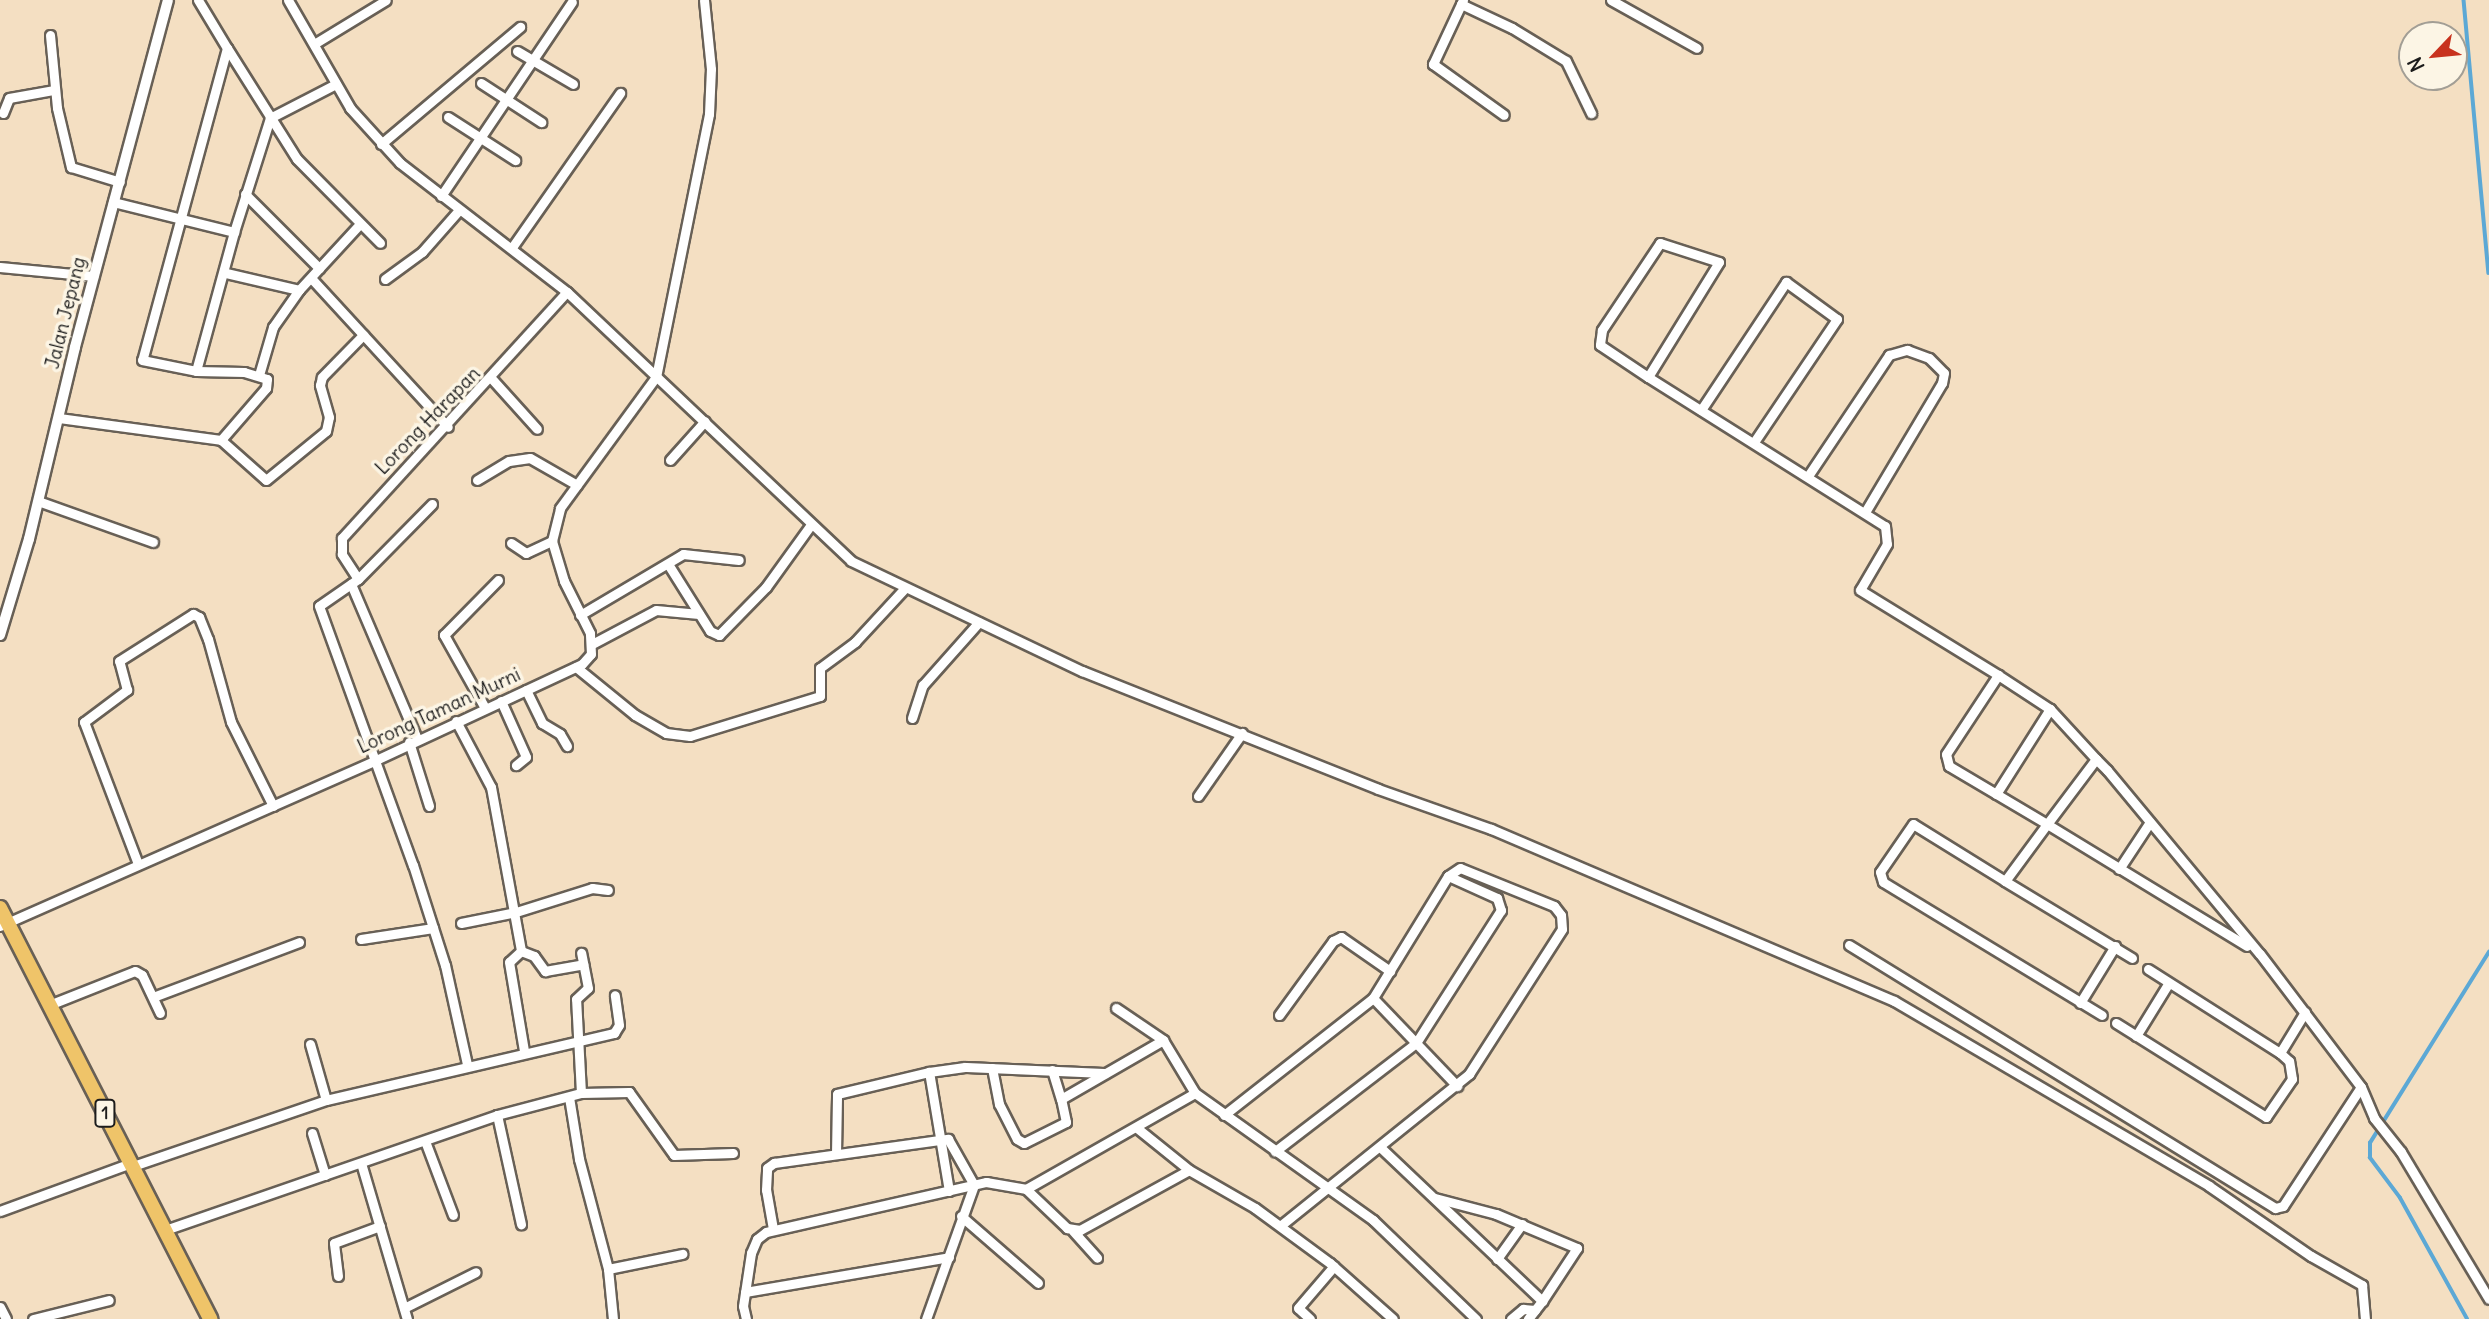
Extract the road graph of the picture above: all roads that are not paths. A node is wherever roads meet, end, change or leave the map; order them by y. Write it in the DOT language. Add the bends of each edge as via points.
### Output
graph roads {
  1 [pos="168,0"];
  2 [pos="198,0"];
  3 [pos="288,0"];
  4 [pos="704,0"];
  5 [pos="1611,0"];
  6 [pos="379,2"];
  7 [pos="572,2"];
  8 [pos="1462,2"];
  9 [pos="520,27"];
  10 [pos="50,35"];
  11 [pos="314,44"];
  12 [pos="228,48"];
  13 [pos="1697,48"];
  14 [pos="517,51"];
  15 [pos="533,60"];
  16 [pos="481,83"];
  17 [pos="336,84"];
  18 [pos="573,84"];
  19 [pos="54,90"];
  20 [pos="620,93"];
  21 [pos="506,99"];
  22 [pos="3,113"];
  23 [pos="1591,113"];
  24 [pos="1504,115"];
  25 [pos="448,117"];
  26 [pos="270,118"];
  27 [pos="541,122"];
  28 [pos="481,138"];
  29 [pos="381,144"];
  30 [pos="515,160"];
  31 [pos="120,182"];
  32 [pos="245,194"];
  33 [pos="441,196"];
  34 [pos="113,202"];
  35 [pos="458,210"];
  36 [pos="179,221"];
  37 [pos="358,226"];
  38 [pos="234,232"];
  39 [pos="380,243"];
  40 [pos="513,246"];
  41 [pos="0,267"];
  42 [pos="319,268"];
  43 [pos="226,273"];
  44 [pos="94,276"];
  45 [pos="311,278"];
  46 [pos="385,279"];
  47 [pos="299,290"];
  48 [pos="567,292"];
  49 [pos="363,335"];
  50 [pos="196,371"];
  51 [pos="259,374"];
  52 [pos="656,377"];
  53 [pos="1648,377"];
  54 [pos="492,379"];
  55 [pos="1701,410"];
  56 [pos="59,418"];
  57 [pos="705,421"];
  58 [pos="448,427"];
  59 [pos="537,429"];
  60 [pos="221,440"];
  61 [pos="1754,442"];
  62 [pos="670,460"];
  63 [pos="1808,476"];
  64 [pos="477,480"];
  65 [pos="578,485"];
  66 [pos="38,501"];
  67 [pos="432,504"];
  68 [pos="1866,512"];
  69 [pos="810,526"];
  70 [pos="552,541"];
  71 [pos="153,542"];
  72 [pos="511,543"];
  73 [pos="739,560"];
  74 [pos="668,564"];
  75 [pos="498,580"];
  76 [pos="354,582"];
  77 [pos="904,589"];
  78 [pos="699,614"];
  79 [pos="580,615"];
  80 [pos="979,622"];
  81 [pos="0,635"];
  82 [pos="592,644"];
  83 [pos="576,667"];
  84 [pos="1997,674"];
  85 [pos="526,690"];
  86 [pos="501,701"];
  87 [pos="485,708"];
  88 [pos="2050,709"];
  89 [pos="912,718"];
  90 [pos="456,721"];
  91 [pos="1242,733"];
  92 [pos="413,741"];
  93 [pos="567,746"];
  94 [pos="2096,759"];
  95 [pos="376,760"];
  96 [pos="516,765"];
  97 [pos="1996,794"];
  98 [pos="1198,796"];
  99 [pos="273,806"];
  100 [pos="429,806"];
  101 [pos="2150,822"];
  102 [pos="2047,824"];
  103 [pos="138,864"];
  104 [pos="2119,869"];
  105 [pos="1448,876"];
  106 [pos="2005,881"];
  107 [pos="608,890"];
  108 [pos="0,908"];
  109 [pos="516,912"];
  110 [pos="461,923"];
  111 [pos="4,925"];
  112 [pos="433,928"];
  113 [pos="361,939"];
  114 [pos="299,942"];
  115 [pos="1849,945"];
  116 [pos="2115,946"];
  117 [pos="521,951"];
  118 [pos="581,953"];
  119 [pos="2260,954"];
  120 [pos="2132,957"];
  121 [pos="583,964"];
  122 [pos="2148,969"];
  123 [pos="1390,971"];
  124 [pos="2168,984"];
  125 [pos="615,995"];
  126 [pos="153,997"];
  127 [pos="1373,998"];
  128 [pos="2080,1003"];
  129 [pos="49,1005"];
  130 [pos="1116,1008"];
  131 [pos="2305,1012"];
  132 [pos="160,1013"];
  133 [pos="1279,1015"];
  134 [pos="2102,1015"];
  135 [pos="2116,1023"];
  136 [pos="2136,1036"];
  137 [pos="580,1040"];
  138 [pos="1163,1040"];
  139 [pos="1416,1043"];
  140 [pos="310,1044"];
  141 [pos="524,1051"];
  142 [pos="2280,1053"];
  143 [pos="467,1064"];
  144 [pos="992,1068"];
  145 [pos="1052,1070"];
  146 [pos="929,1072"];
  147 [pos="1107,1073"];
  148 [pos="1457,1086"];
  149 [pos="2361,1087"];
  150 [pos="581,1093"];
  151 [pos="1195,1093"];
  152 [pos="569,1097"];
  153 [pos="1061,1099"];
  154 [pos="326,1100"];
  155 [pos="498,1115"];
  156 [pos="1224,1115"];
  157 [pos="1137,1128"];
  158 [pos="312,1133"];
  159 [pos="937,1138"];
  160 [pos="425,1141"];
  161 [pos="1380,1147"];
  162 [pos="1275,1151"];
  163 [pos="733,1153"];
  164 [pos="836,1154"];
  165 [pos="361,1163"];
  166 [pos="132,1164"];
  167 [pos="1189,1170"];
  168 [pos="325,1175"];
  169 [pos="974,1185"];
  170 [pos="1330,1187"];
  171 [pos="1026,1189"];
  172 [pos="949,1191"];
  173 [pos="1433,1198"];
  174 [pos="0,1211"];
  175 [pos="453,1216"];
  176 [pos="961,1216"];
  177 [pos="521,1224"];
  178 [pos="1521,1224"];
  179 [pos="380,1226"];
  180 [pos="1280,1226"];
  181 [pos="773,1229"];
  182 [pos="165,1230"];
  183 [pos="1073,1231"];
  184 [pos="682,1254"];
  185 [pos="949,1257"];
  186 [pos="1097,1258"];
  187 [pos="1497,1259"];
  188 [pos="1334,1266"];
  189 [pos="608,1269"];
  190 [pos="476,1272"];
  191 [pos="338,1276"];
  192 [pos="1038,1283"];
  193 [pos="745,1292"];
  194 [pos="2489,1299"];
  195 [pos="110,1300"];
  196 [pos="1542,1301"];
  197 [pos="0,1307"];
  198 [pos="404,1308"];
  199 [pos="1535,1310"];
  200 [pos="6,1319"];
  201 [pos="33,1319"];
  202 [pos="210,1319"];
  203 [pos="407,1319"];
  204 [pos="613,1319"];
  205 [pos="746,1319"];
  206 [pos="926,1319"];
  207 [pos="1310,1319"];
  208 [pos="1393,1319"];
  209 [pos="1476,1319"];
  210 [pos="1511,1319"];
  211 [pos="1528,1319"];
  212 [pos="2365,1319"];
  1 -- 31 [label="street, Jalan Jepang"];
  2 -- 12 [label="street"];
  3 -- 11 [label="street"];
  4 -- 52 [label="street" via="711,69 709,114"];
  5 -- 13 [label="street"];
  6 -- 11 [label="street"];
  7 -- 15 [label="street"];
  8 -- 23 [label="street" via="1566,61"];
  8 -- 24 [label="street" via="1433,64"];
  9 -- 29 [label="street"];
  10 -- 19 [label="street"];
  11 -- 17 [label="street"];
  12 -- 26 [label="street"];
  12 -- 36 [label="street"];
  14 -- 15 [label="street"];
  15 -- 18 [label="street"];
  15 -- 21 [label="street"];
  16 -- 21 [label="street"];
  17 -- 26 [label="street"];
  17 -- 29 [label="street"];
  19 -- 22 [label="street" via="9,98"];
  19 -- 31 [label="street" via="71,167"];
  20 -- 40 [label="street"];
  21 -- 27 [label="street"];
  21 -- 28 [label="street"];
  25 -- 28 [label="street"];
  26 -- 32 [label="street"];
  26 -- 37 [label="street" via="297,159"];
  28 -- 30 [label="street"];
  28 -- 33 [label="street"];
  29 -- 33 [label="street"];
  31 -- 34 [label="street, Jalan Jepang"];
  32 -- 38 [label="street"];
  32 -- 42 [label="street"];
  33 -- 35 [label="street"];
  34 -- 36 [label="street"];
  34 -- 44 [label="street, Jalan Jepang"];
  35 -- 40 [label="street"];
  35 -- 46 [label="street" via="422,252"];
  36 -- 38 [label="street"];
  36 -- 50 [label="street" via="142,360"];
  37 -- 39 [label="street"];
  37 -- 42 [label="street"];
  38 -- 43 [label="street"];
  40 -- 48 [label="street"];
  41 -- 44 [label="street"];
  42 -- 45 [label="street"];
  43 -- 47 [label="street"];
  43 -- 50 [label="street"];
  44 -- 56 [label="street, Jalan Jepang"];
  45 -- 47 [label="street"];
  45 -- 49 [label="street"];
  47 -- 51 [label="street" via="273,327"];
  48 -- 52 [label="street"];
  48 -- 54 [label="street, Lorong Harapan"];
  49 -- 58 [label="street"];
  49 -- 60 [label="street" via="322,377 320,385 330,417 326,431 266,480"];
  50 -- 51 [label="street"];
  51 -- 60 [label="street" via="267,379 266,388"];
  52 -- 57 [label="street"];
  52 -- 65 [label="street"];
  53 -- 53 [label="street" via="1600,345 1602,330 1660,243 1719,262"];
  53 -- 55 [label="street"];
  54 -- 58 [label="street, Lorong Harapan"];
  54 -- 59 [label="street"];
  55 -- 61 [label="street"];
  55 -- 61 [label="street" via="1786,282 1837,319"];
  56 -- 60 [label="street"];
  56 -- 66 [label="street, Jalan Jepang"];
  57 -- 62 [label="street"];
  57 -- 69 [label="street"];
  58 -- 76 [label="street, Lorong Harapan" via="342,538 342,554"];
  61 -- 63 [label="street"];
  63 -- 68 [label="street"];
  63 -- 68 [label="street" via="1889,355 1907,350 1929,358 1944,373 1942,383"];
  64 -- 65 [label="street" via="509,461 530,458"];
  65 -- 70 [label="street" via="560,508"];
  66 -- 71 [label="street"];
  66 -- 81 [label="street, Jalan Jepang"];
  67 -- 76 [label="street"];
  68 -- 84 [label="street" via="1885,526 1889,535 1860,590"];
  69 -- 77 [label="street" via="851,561"];
  69 -- 78 [label="street" via="766,587 725,631 714,634"];
  70 -- 72 [label="street" via="526,553"];
  70 -- 79 [label="street"];
  73 -- 74 [label="street" via="683,554"];
  74 -- 78 [label="street"];
  74 -- 79 [label="street"];
  75 -- 87 [label="street" via="443,635"];
  76 -- 92 [label="street, Lorong Harapan"];
  76 -- 95 [label="street" via="319,606"];
  77 -- 80 [label="street"];
  77 -- 83 [label="street" via="855,642 820,668 824,684 820,696 690,736 666,733 635,716"];
  78 -- 82 [label="street" via="656,610"];
  79 -- 82 [label="street"];
  80 -- 89 [label="street" via="923,685"];
  80 -- 91 [label="street" via="1082,671"];
  82 -- 83 [label="street" via="591,654"];
  83 -- 85 [label="street, Lorong Taman Murni"];
  84 -- 88 [label="street"];
  84 -- 97 [label="street" via="1946,754 1949,766"];
  85 -- 86 [label="street, Lorong Taman Murni"];
  85 -- 93 [label="street" via="542,723 560,734"];
  86 -- 87 [label="street, Lorong Taman Murni"];
  86 -- 96 [label="street" via="526,757"];
  87 -- 90 [label="street, Lorong Taman Murni"];
  88 -- 94 [label="street"];
  88 -- 97 [label="street"];
  90 -- 92 [label="street, Lorong Taman Murni"];
  90 -- 109 [label="street" via="491,787"];
  91 -- 98 [label="street"];
  91 -- 212 [label="street" via="1491,828 1894,1001 2209,1186 2362,1285"];
  92 -- 95 [label="street, Lorong Taman Murni"];
  92 -- 100 [label="street, Lorong Harapan"];
  94 -- 101 [label="street"];
  94 -- 102 [label="street"];
  95 -- 99 [label="street, Lorong Taman Murni"];
  95 -- 112 [label="street"];
  97 -- 102 [label="street"];
  99 -- 103 [label="street, Lorong Taman Murni"];
  99 -- 103 [label="street" via="239,742 208,639 199,617 192,614 119,661 127,690 84,722"];
  101 -- 104 [label="street"];
  101 -- 119 [label="street"];
  102 -- 104 [label="street"];
  102 -- 106 [label="street"];
  103 -- 111 [label="street, Lorong Taman Murni"];
  104 -- 119 [label="street"];
  105 -- 123 [label="street"];
  105 -- 139 [label="street" via="1497,898 1501,910"];
  105 -- 148 [label="street" via="1460,868 1493,879 1554,906 1562,920 1555,940"];
  106 -- 116 [label="street"];
  106 -- 128 [label="street" via="1913,824 1880,872 1883,882"];
  107 -- 109 [label="street" via="579,891"];
  108 -- 111 [label="highway, 1"];
  109 -- 110 [label="street"];
  109 -- 117 [label="street"];
  111 -- 129 [label="highway, 1"];
  112 -- 113 [label="street"];
  112 -- 143 [label="street" via="461,1025"];
  114 -- 126 [label="street"];
  115 -- 149 [label="street" via="2275,1208 2284,1206"];
  116 -- 120 [label="street"];
  116 -- 128 [label="street"];
  117 -- 121 [label="street" via="534,956 545,971"];
  117 -- 141 [label="street" via="509,962"];
  118 -- 121 [label="street"];
  119 -- 131 [label="street"];
  121 -- 137 [label="street" via="588,988 576,999"];
  122 -- 124 [label="street"];
  123 -- 127 [label="street"];
  123 -- 133 [label="street" via="1341,937 1333,941"];
  124 -- 136 [label="street"];
  124 -- 142 [label="street"];
  125 -- 137 [label="street" via="618,1029"];
  126 -- 129 [label="street" via="135,971"];
  126 -- 132 [label="street"];
  127 -- 139 [label="street"];
  127 -- 156 [label="street"];
  128 -- 134 [label="street"];
  129 -- 166 [label="highway, 1"];
  130 -- 138 [label="street"];
  131 -- 142 [label="street"];
  131 -- 149 [label="street"];
  135 -- 136 [label="street"];
  136 -- 142 [label="street" via="2266,1116 2292,1079 2289,1061"];
  137 -- 141 [label="street"];
  137 -- 150 [label="street"];
  138 -- 147 [label="street"];
  138 -- 151 [label="street"];
  139 -- 148 [label="street"];
  139 -- 162 [label="street"];
  140 -- 154 [label="street"];
  141 -- 143 [label="street"];
  143 -- 154 [label="street"];
  144 -- 145 [label="street"];
  144 -- 146 [label="street"];
  144 -- 153 [label="street" via="999,1104 1017,1139 1024,1143 1066,1122"];
  145 -- 147 [label="street"];
  145 -- 153 [label="street"];
  146 -- 159 [label="street"];
  146 -- 164 [label="street" via="837,1094"];
  147 -- 153 [label="street"];
  148 -- 161 [label="street"];
  149 -- 194 [label="street" via="2374,1118"];
  150 -- 152 [label="street"];
  150 -- 163 [label="street" via="629,1092 674,1155"];
  151 -- 156 [label="street"];
  151 -- 157 [label="street"];
  152 -- 155 [label="street"];
  152 -- 189 [label="street" via="579,1159"];
  154 -- 166 [label="street"];
  155 -- 160 [label="street"];
  155 -- 177 [label="street"];
  156 -- 162 [label="street"];
  157 -- 167 [label="street"];
  157 -- 171 [label="street"];
  158 -- 168 [label="street"];
  159 -- 164 [label="street"];
  159 -- 169 [label="street" via="954,1144"];
  159 -- 172 [label="street"];
  160 -- 165 [label="street"];
  160 -- 175 [label="street"];
  161 -- 170 [label="street"];
  161 -- 173 [label="street"];
  162 -- 170 [label="street"];
  164 -- 181 [label="street" via="774,1163 767,1168"];
  165 -- 168 [label="street"];
  165 -- 179 [label="street"];
  166 -- 174 [label="street"];
  166 -- 182 [label="highway, 1"];
  167 -- 180 [label="street"];
  167 -- 183 [label="street"];
  168 -- 182 [label="street"];
  169 -- 171 [label="street" via="1006,1182"];
  169 -- 172 [label="street"];
  169 -- 176 [label="street"];
  170 -- 180 [label="street"];
  170 -- 209 [label="street" via="1373,1220"];
  171 -- 183 [label="street"];
  172 -- 181 [label="street"];
  173 -- 178 [label="street"];
  173 -- 187 [label="street"];
  176 -- 185 [label="street"];
  176 -- 192 [label="street"];
  178 -- 187 [label="street"];
  178 -- 196 [label="street" via="1577,1248"];
  179 -- 191 [label="street" via="334,1243"];
  179 -- 198 [label="street"];
  180 -- 188 [label="street"];
  181 -- 193 [label="street" via="757,1239"];
  182 -- 202 [label="highway, 1"];
  183 -- 186 [label="street"];
  184 -- 189 [label="street"];
  185 -- 193 [label="street"];
  185 -- 206 [label="street"];
  187 -- 196 [label="street"];
  188 -- 207 [label="street" via="1298,1308"];
  188 -- 208 [label="street"];
  189 -- 204 [label="street"];
  190 -- 198 [label="street"];
  193 -- 205 [label="street"];
  195 -- 201 [label="street"];
  196 -- 199 [label="street"];
  197 -- 200 [label="street"];
  198 -- 203 [label="street"];
  199 -- 210 [label="street" via="1523,1309"];
  199 -- 211 [label="street"];
}
